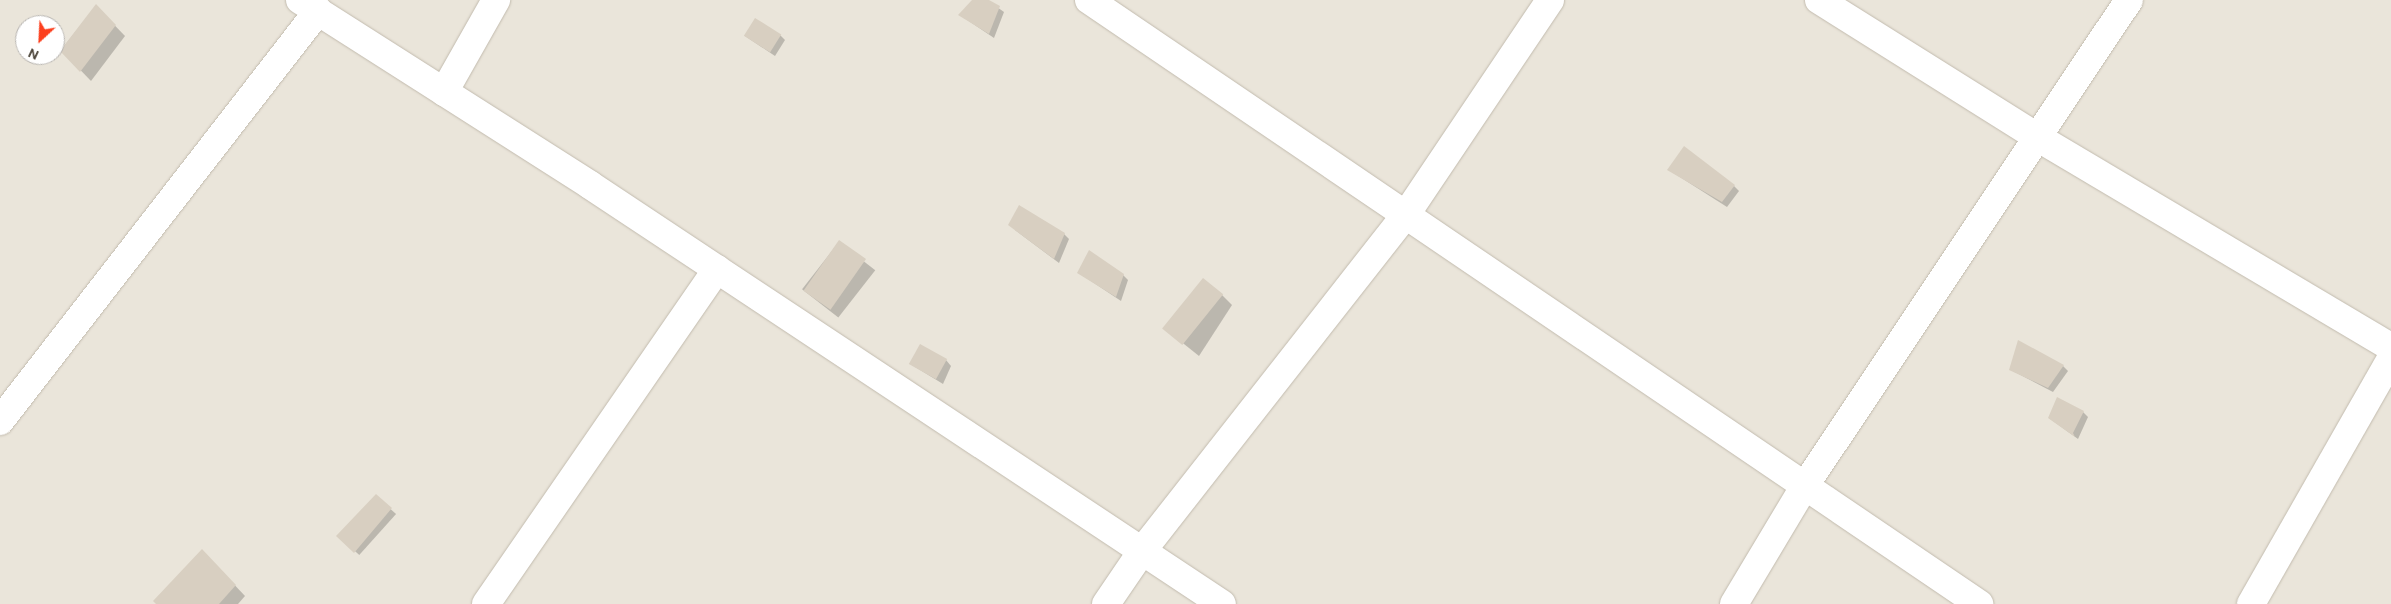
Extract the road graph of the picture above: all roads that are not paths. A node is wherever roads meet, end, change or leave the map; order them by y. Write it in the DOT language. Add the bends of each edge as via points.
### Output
graph roads {
  1 [pos="496,0"];
  2 [pos="1089,0"];
  3 [pos="1550,0"];
  4 [pos="1819,0"];
  5 [pos="2130,0"];
  6 [pos="309,6"];
  7 [pos="444,92"];
  8 [pos="2037,137"];
  9 [pos="1405,216"];
  10 [pos="718,269"];
  11 [pos="2391,347"];
  12 [pos="2391,360"];
  13 [pos="0,421"];
  14 [pos="1804,488"];
  15 [pos="1142,551"];
  16 [pos="486,604"];
  17 [pos="1106,604"];
  18 [pos="1222,604"];
  19 [pos="1734,604"];
  20 [pos="1979,604"];
  21 [pos="2251,604"];
  1 -- 7 [label="street"];
  2 -- 9 [label="street"];
  3 -- 9 [label="street"];
  4 -- 8 [label="street"];
  5 -- 8 [label="street"];
  6 -- 7 [label="street"];
  6 -- 13 [label="street"];
  7 -- 10 [label="street"];
  8 -- 11 [label="street"];
  8 -- 14 [label="street"];
  9 -- 14 [label="street"];
  9 -- 15 [label="street"];
  10 -- 15 [label="street"];
  10 -- 16 [label="street"];
  12 -- 21 [label="street"];
  14 -- 19 [label="street"];
  14 -- 20 [label="street"];
  15 -- 17 [label="street"];
  15 -- 18 [label="street"];
}
